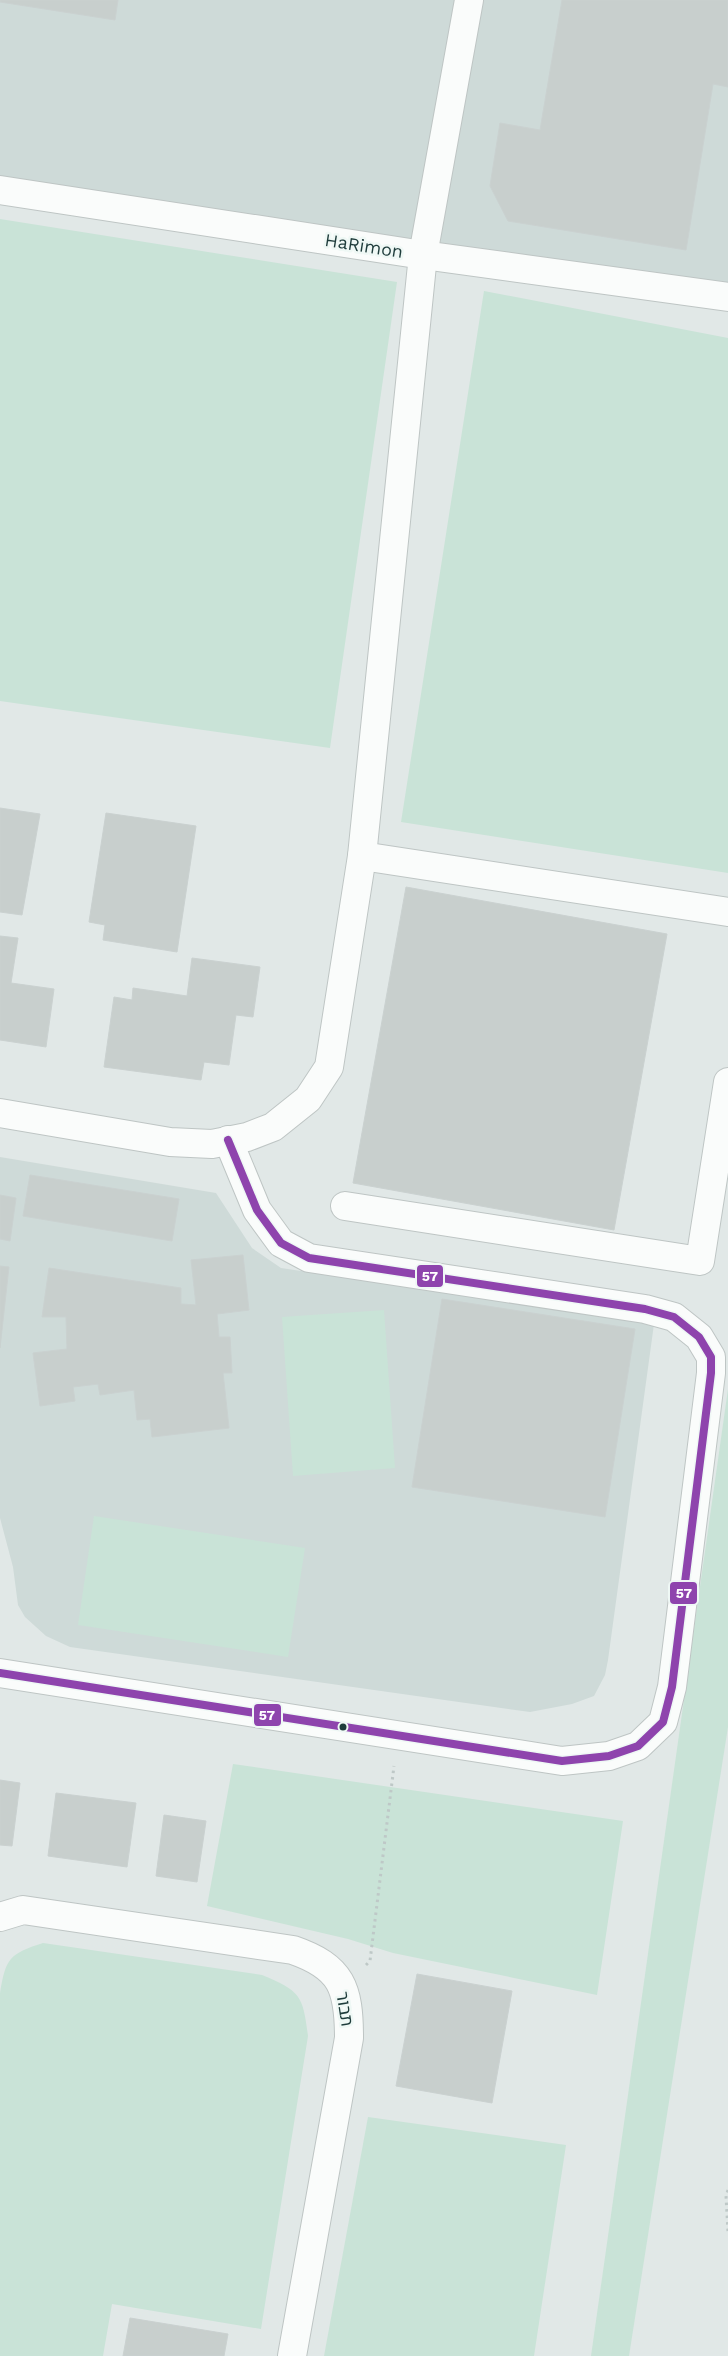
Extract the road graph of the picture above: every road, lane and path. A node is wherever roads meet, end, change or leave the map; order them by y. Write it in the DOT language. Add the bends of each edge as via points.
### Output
graph roads {
  1 [pos="470,0"];
  2 [pos="0,190"];
  3 [pos="423,255"];
  4 [pos="728,297"];
  5 [pos="362,856"];
  6 [pos="728,912"];
  7 [pos="728,1082"];
  8 [pos="0,1113"];
  9 [pos="228,1140"];
  10 [pos="345,1206"];
  11 [pos="0,1673"];
  12 [pos="398,1735"];
  13 [pos="0,1917"];
  14 [pos="344,1990"];
  15 [pos="728,2190"];
  16 [pos="728,2232"];
  17 [pos="292,2356"];
  1 -- 3 [label="street"];
  2 -- 3 [label="street, HaRimon"];
  3 -- 4 [label="street, HaRimon"];
  3 -- 5 [label="street"];
  5 -- 6 [label="street"];
  5 -- 9 [label="street" via="329,1067 308,1100 273,1127"];
  7 -- 10 [label="street" via="700,1261"];
  8 -- 9 [label="street" via="170,1142 212,1144"];
  9 -- 12 [label="street" via="257,1210 281,1243 309,1258 645,1309 674,1317 699,1337 711,1357 672,1687 663,1722 638,1746 609,1756 562,1761"];
  11 -- 12 [label="street"];
  12 -- 14 [label="path" via="370,1961"];
  13 -- 14 [label="street, תבור" via="23,1910 293,1950 313,1957 333,1972"];
  14 -- 17 [label="street, תבור" via="349,2038"];
  15 -- 16 [label="path"];
}
